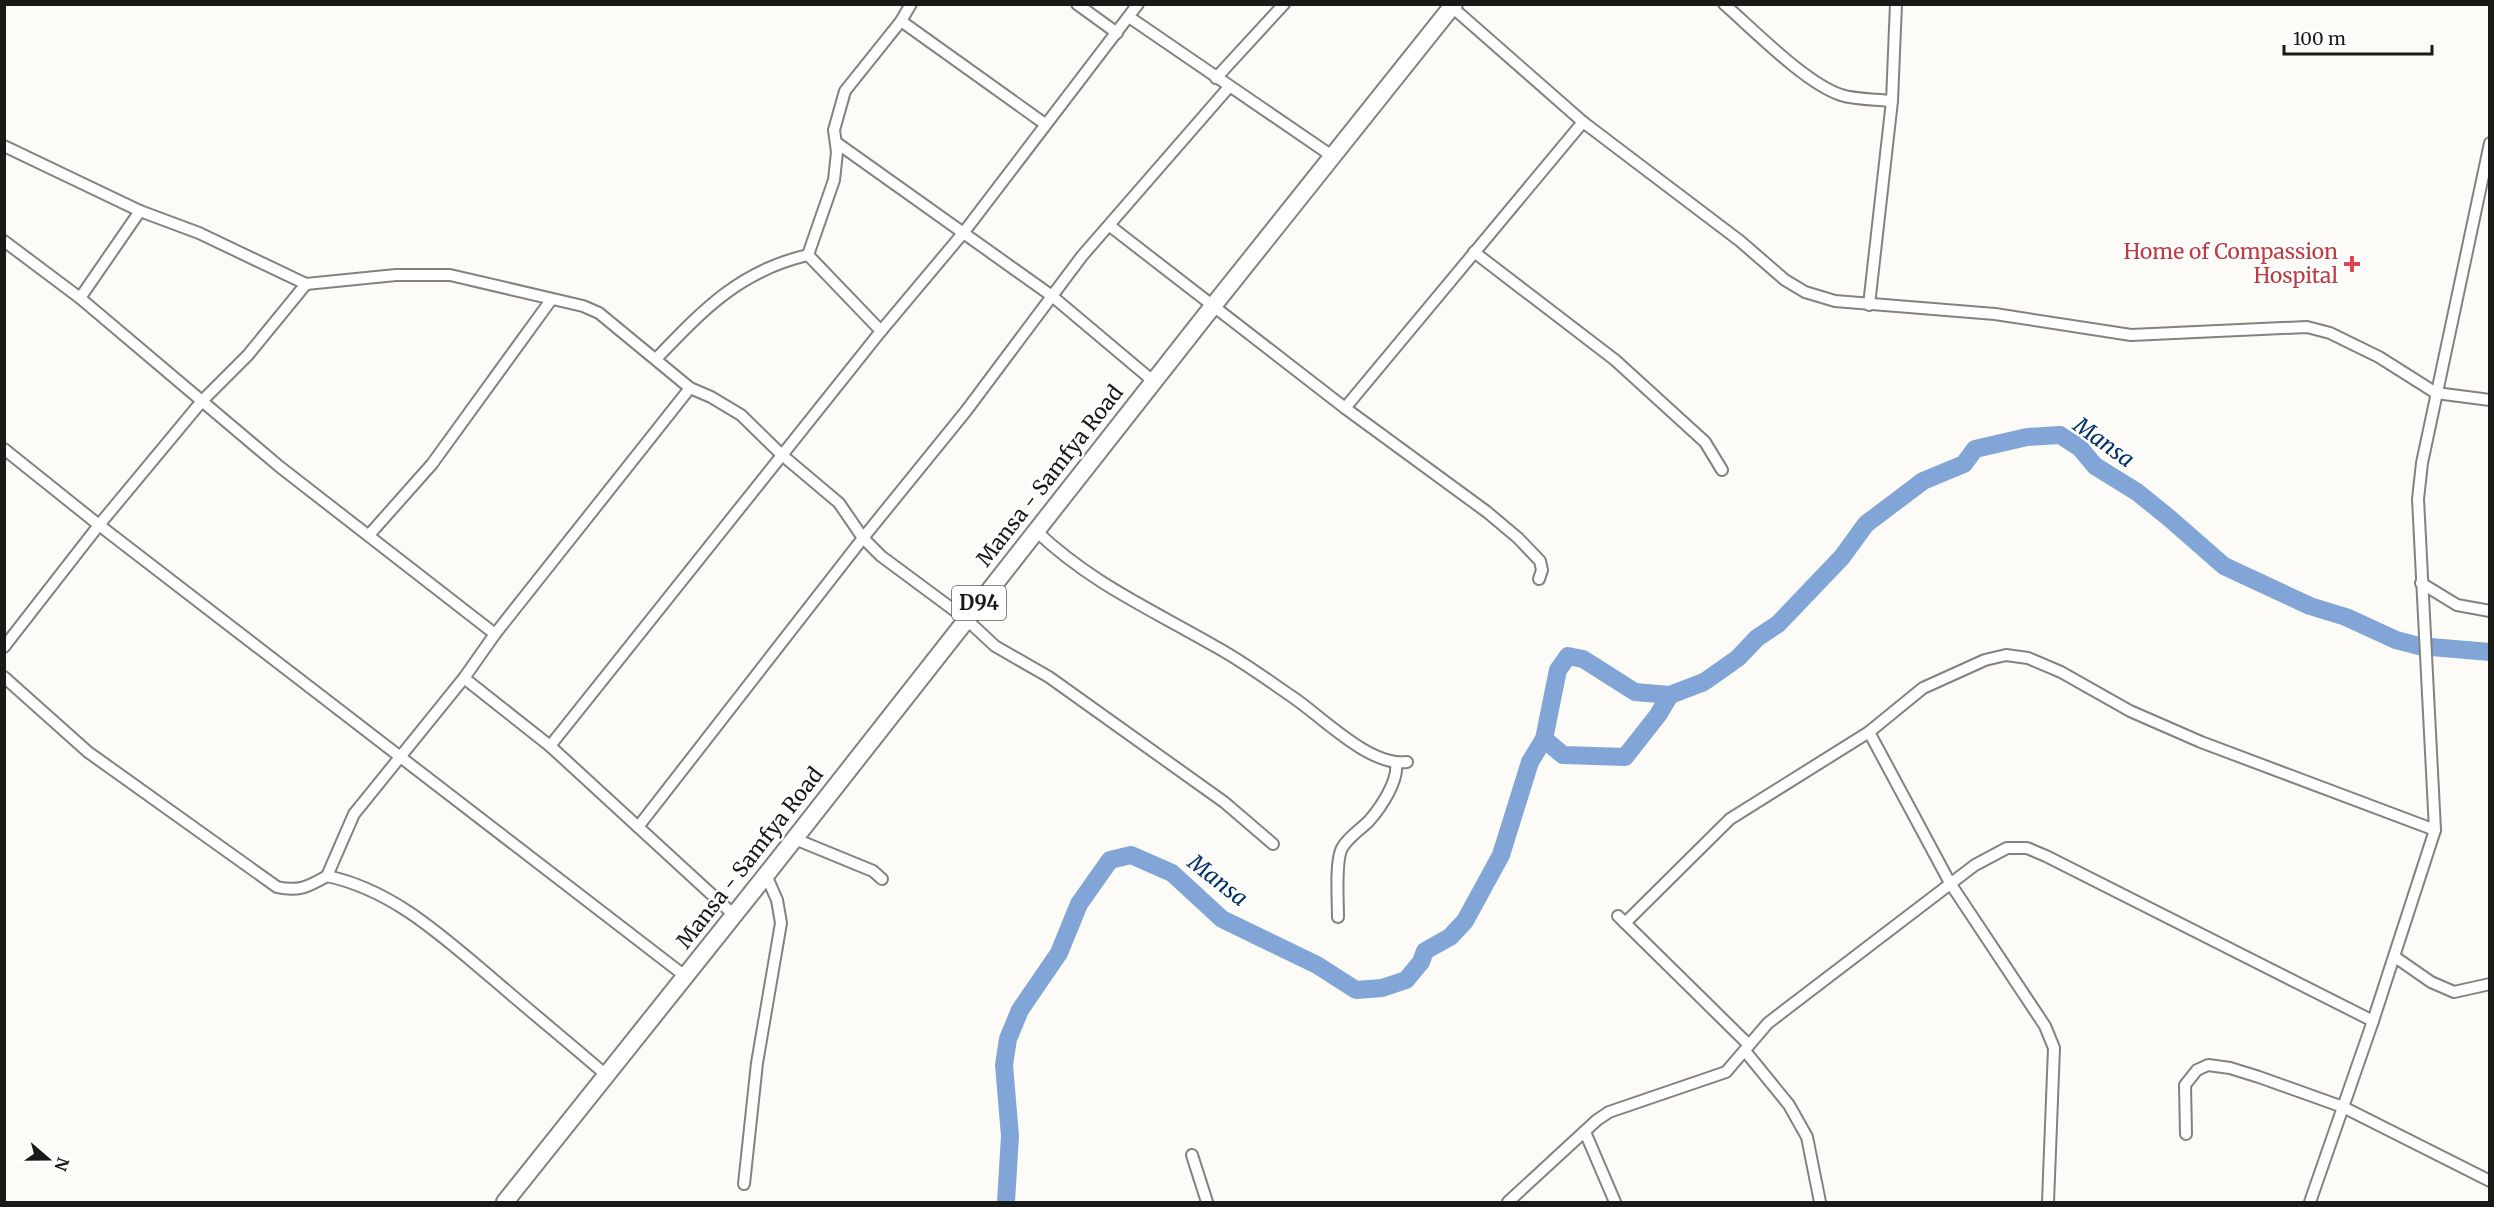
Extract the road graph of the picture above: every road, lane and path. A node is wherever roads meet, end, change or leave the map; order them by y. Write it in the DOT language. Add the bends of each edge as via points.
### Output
graph roads {
  1 [pos="911,4"];
  2 [pos="1077,4"];
  3 [pos="1138,4"];
  4 [pos="1284,4"];
  5 [pos="1724,4"];
  6 [pos="1896,4"];
  7 [pos="1453,6"];
  8 [pos="1128,17"];
  9 [pos="901,21"];
  10 [pos="1117,33"];
  11 [pos="1216,78"];
  12 [pos="1229,87"];
  13 [pos="1892,101"];
  14 [pos="1583,122"];
  15 [pos="1045,124"];
  16 [pos="837,143"];
  17 [pos="2490,143"];
  18 [pos="4,146"];
  19 [pos="1332,156"];
  20 [pos="140,211"];
  21 [pos="1110,226"];
  22 [pos="964,232"];
  23 [pos="4,241"];
  24 [pos="1474,252"];
  25 [pos="808,255"];
  26 [pos="306,284"];
  27 [pos="1052,296"];
  28 [pos="80,298"];
  29 [pos="551,300"];
  30 [pos="1869,305"];
  31 [pos="1213,306"];
  32 [pos="881,331"];
  33 [pos="656,358"];
  34 [pos="1153,381"];
  35 [pos="690,388"];
  36 [pos="2436,393"];
  37 [pos="2490,400"];
  38 [pos="202,401"];
  39 [pos="1345,408"];
  40 [pos="4,449"];
  41 [pos="782,455"];
  42 [pos="1722,470"];
  43 [pos="99,525"];
  44 [pos="1035,530"];
  45 [pos="369,535"];
  46 [pos="862,538"];
  47 [pos="1539,579"];
  48 [pos="2421,583"];
  49 [pos="2490,611"];
  50 [pos="966,620"];
  51 [pos="495,634"];
  52 [pos="4,647"];
  53 [pos="4,677"];
  54 [pos="464,678"];
  55 [pos="1869,732"];
  56 [pos="550,746"];
  57 [pos="401,757"];
  58 [pos="638,827"];
  59 [pos="2435,830"];
  60 [pos="795,838"];
  61 [pos="1273,844"];
  62 [pos="327,876"];
  63 [pos="766,876"];
  64 [pos="882,879"];
  65 [pos="1950,883"];
  66 [pos="734,915"];
  67 [pos="1338,917"];
  68 [pos="2395,957"];
  69 [pos="685,976"];
  70 [pos="2490,984"];
  71 [pos="2373,1021"];
  72 [pos="1747,1048"];
  73 [pos="605,1074"];
  74 [pos="2343,1107"];
  75 [pos="1585,1132"];
  76 [pos="2186,1134"];
  77 [pos="1192,1155"];
  78 [pos="2490,1181"];
  79 [pos="744,1184"];
  80 [pos="505,1203"];
  81 [pos="1207,1203"];
  82 [pos="1508,1203"];
  83 [pos="1615,1203"];
  84 [pos="1820,1203"];
  85 [pos="2048,1203"];
  86 [pos="2310,1203"];
  1 -- 9 [label="street"];
  2 -- 10 [label="street"];
  3 -- 8 [label="street"];
  4 -- 11 [label="street"];
  5 -- 13 [label="street" via="1830,90 1857,98"];
  6 -- 13 [label="street"];
  7 -- 14 [label="street"];
  7 -- 19 [label="main road, Mansa - Samfya Road / D94"];
  8 -- 10 [label="street"];
  8 -- 11 [label="street"];
  9 -- 15 [label="street"];
  9 -- 16 [label="street" via="845,91 834,130"];
  10 -- 15 [label="street"];
  11 -- 12 [label="street"];
  12 -- 19 [label="street"];
  12 -- 21 [label="street"];
  13 -- 30 [label="street"];
  14 -- 24 [label="street"];
  14 -- 30 [label="street" via="1785,280 1805,292 1835,301"];
  15 -- 22 [label="street"];
  16 -- 22 [label="street"];
  16 -- 25 [label="street" via="834,180"];
  17 -- 36 [label="street"];
  18 -- 20 [label="street"];
  19 -- 31 [label="main road, Mansa - Samfya Road / D94"];
  20 -- 26 [label="street" via="218,241"];
  20 -- 28 [label="street"];
  21 -- 27 [label="street"];
  21 -- 31 [label="street"];
  22 -- 27 [label="street"];
  22 -- 32 [label="street"];
  23 -- 28 [label="street"];
  24 -- 39 [label="street"];
  24 -- 42 [label="street" via="1615,360 1705,442"];
  25 -- 32 [label="street"];
  25 -- 33 [label="street" via="738,283 711,302"];
  26 -- 29 [label="street" via="450,275"];
  26 -- 38 [label="street" via="248,355"];
  27 -- 34 [label="street"];
  27 -- 46 [label="street" via="966,411"];
  28 -- 38 [label="street"];
  29 -- 33 [label="street" via="599,313"];
  29 -- 45 [label="street" via="439,456"];
  30 -- 36 [label="street" via="1995,314 2132,335 2307,327 2330,333 2379,357"];
  31 -- 34 [label="main road, Mansa - Samfya Road / D94"];
  31 -- 39 [label="street"];
  32 -- 41 [label="street"];
  33 -- 35 [label="street"];
  34 -- 44 [label="main road, Mansa - Samfya Road / D94"];
  35 -- 41 [label="street" via="741,415"];
  35 -- 51 [label="street"];
  36 -- 37 [label="street"];
  36 -- 48 [label="street" via="2421,463 2418,499"];
  38 -- 43 [label="street"];
  38 -- 45 [label="street"];
  39 -- 47 [label="street" via="1518,538 1540,561"];
  40 -- 43 [label="street"];
  41 -- 46 [label="street" via="839,503"];
  41 -- 56 [label="street"];
  43 -- 52 [label="street"];
  43 -- 57 [label="street"];
  44 -- 50 [label="main road, Mansa - Samfya Road / D94"];
  44 -- 67 [label="street" via="1102,585 1226,652 1306,706 1346,739 1401,762 1383,800 1343,847 1337,863"];
  45 -- 51 [label="street"];
  46 -- 50 [label="street"];
  46 -- 58 [label="street"];
  48 -- 49 [label="street" via="2457,605"];
  48 -- 59 [label="street"];
  50 -- 60 [label="main road, Mansa - Samfya Road / D94"];
  50 -- 61 [label="street" via="995,646 1049,676 1224,802"];
  51 -- 54 [label="street"];
  53 -- 62 [label="street" via="88,752 277,887 294,891"];
  54 -- 56 [label="street"];
  54 -- 57 [label="street"];
  55 -- 59 [label="street" via="1923,688 1985,660 2006,655 2028,658 2130,711 2201,742"];
  55 -- 65 [label="street"];
  55 -- 72 [label="street" via="1730,819 1621,920"];
  56 -- 58 [label="street"];
  57 -- 62 [label="street" via="354,814"];
  57 -- 69 [label="street"];
  58 -- 66 [label="street"];
  59 -- 68 [label="street"];
  60 -- 63 [label="main road, Mansa - Samfya Road / D94"];
  60 -- 64 [label="street"];
  62 -- 73 [label="street" via="351,881 394,901"];
  63 -- 66 [label="main road, Mansa - Samfya Road / D94"];
  63 -- 79 [label="street" via="777,900 781,923 757,1063"];
  65 -- 71 [label="street" via="2007,848 2027,848"];
  65 -- 72 [label="street" via="1768,1023"];
  65 -- 85 [label="street" via="2045,1026 2054,1047"];
  66 -- 69 [label="main road, Mansa - Samfya Road / D94"];
  68 -- 70 [label="street" via="2431,982 2454,992"];
  68 -- 71 [label="street"];
  69 -- 73 [label="main road, Mansa - Samfya Road / D94"];
  71 -- 74 [label="street"];
  72 -- 75 [label="street" via="1734,1065 1716,1078 1610,1112"];
  72 -- 84 [label="street" via="1808,1137"];
  73 -- 80 [label="main road, Mansa - Samfya Road / D94"];
  74 -- 76 [label="street" via="2259,1077 2208,1065 2197,1070 2185,1085"];
  74 -- 78 [label="street"];
  74 -- 86 [label="street"];
  75 -- 82 [label="street"];
  75 -- 83 [label="street"];
  77 -- 81 [label="street"];
}
